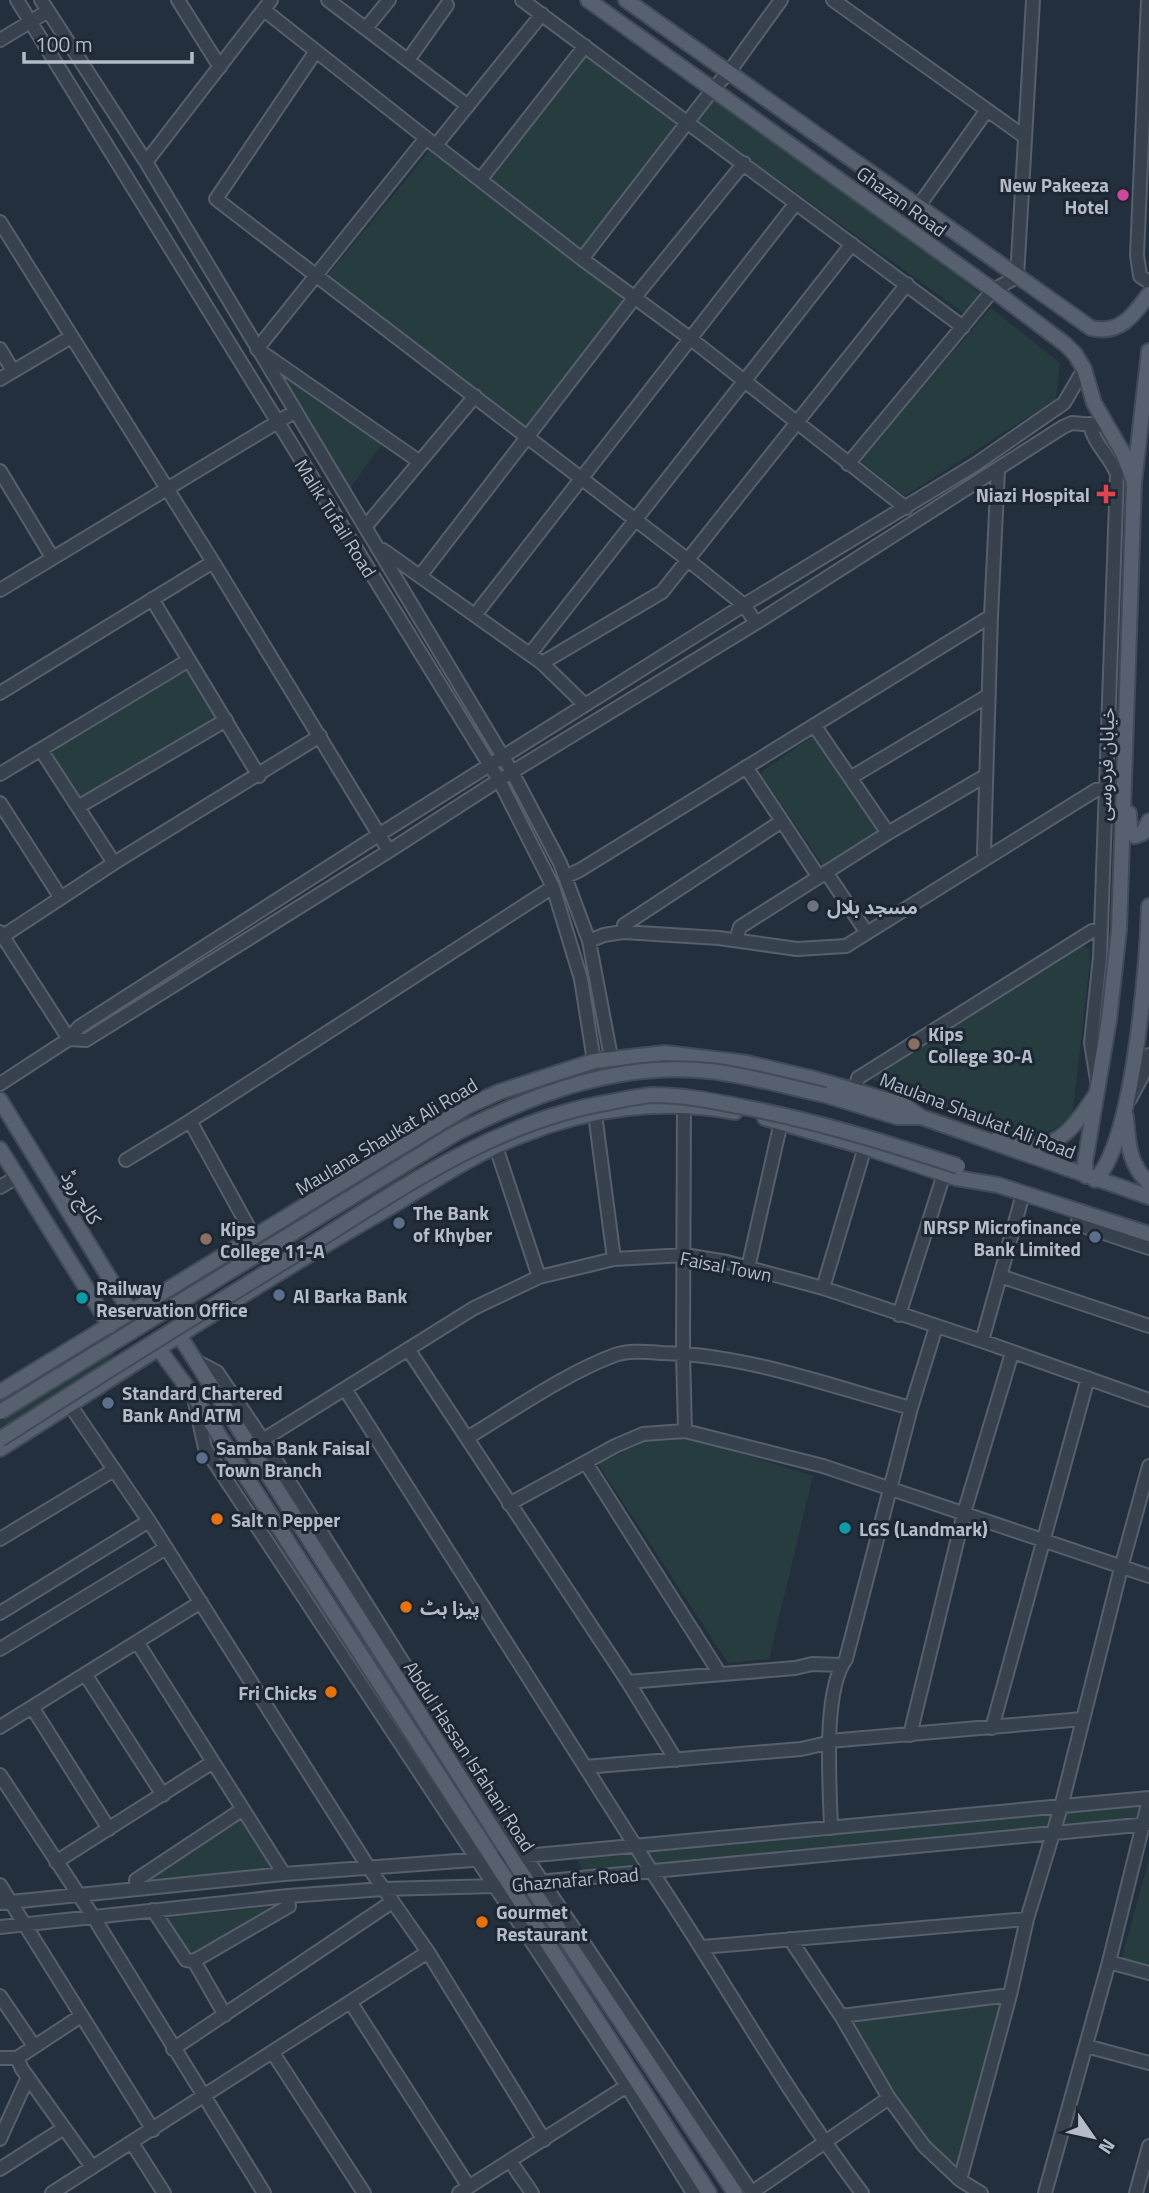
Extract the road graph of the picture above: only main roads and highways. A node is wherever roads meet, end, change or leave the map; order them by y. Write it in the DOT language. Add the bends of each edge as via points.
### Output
graph roads {
  1 [pos="588,0"];
  2 [pos="626,0"];
  3 [pos="1149,294"];
  4 [pos="1149,351"];
  5 [pos="1134,483"];
  6 [pos="1123,787"];
  7 [pos="1149,821"];
  8 [pos="1149,906"];
  9 [pos="1149,919"];
  10 [pos="1099,1090"];
  11 [pos="0,1100"];
  12 [pos="1125,1109"];
  13 [pos="921,1117"];
  14 [pos="421,1134"];
  15 [pos="978,1139"];
  16 [pos="0,1149"];
  17 [pos="361,1172"];
  18 [pos="441,1177"];
  19 [pos="1090,1178"];
  20 [pos="1149,1183"];
  21 [pos="998,1185"];
  22 [pos="1149,1197"];
  23 [pos="390,1207"];
  24 [pos="1149,1234"];
  25 [pos="131,1313"];
  26 [pos="110,1326"];
  27 [pos="179,1335"];
  28 [pos="158,1348"];
  29 [pos="0,1392"];
  30 [pos="0,1412"];
  31 [pos="0,1439"];
  32 [pos="0,1449"];
  33 [pos="709,2193"];
  34 [pos="735,2193"];
  1 -- 5 [label="main road, Ghazan Road" via="1065,344 1084,369 1094,403 1123,453"];
  2 -- 3 [label="main road, Ghazan Road" via="1091,328 1110,330 1125,323"];
  4 -- 5 [label="main road, خیابان فردوسی"];
  5 -- 6 [label="main road, خیابان فردوسی"];
  6 -- 7 [label="main road" via="1129,796 1132,834 1141,836"];
  6 -- 10 [label="main road, خیابان فردوسی" via="1119,930"];
  8 -- 9 [label="main road"];
  9 -- 12 [label="main road" via="1142,1011"];
  10 -- 15 [label="main road" via="1073,1127 1055,1140 1032,1145"];
  10 -- 19 [label="main road, خیابان فردوسی" via="1085,1162"];
  11 -- 25 [label="main road, کالج روڈ"];
  12 -- 19 [label="main road" via="1105,1168"];
  12 -- 20 [label="main road" via="1130,1155"];
  13 -- 14 [label="main road, Maulana Shaukat Ali Road" via="904,1105 855,1089 747,1063 665,1053 611,1057 499,1092"];
  13 -- 15 [label="main road, Maulana Shaukat Ali Road"];
  13 -- 30 [label="main road, bridge" via="897,1117 825,1095 708,1071 649,1070 597,1079 513,1107 456,1133"];
  14 -- 17 [label="main road, Maulana Shaukat Ali Road"];
  14 -- 18 [label="main road" via="407,1158 408,1166 418,1174"];
  15 -- 19 [label="main road, Maulana Shaukat Ali Road"];
  16 -- 26 [label="main road"];
  17 -- 23 [label="main road" via="382,1176 389,1183"];
  17 -- 25 [label="main road, Maulana Shaukat Ali Road"];
  18 -- 21 [label="main road" via="496,1147 555,1123 618,1108 684,1105 781,1122 944,1174"];
  18 -- 23 [label="main road"];
  19 -- 22 [label="main road, Maulana Shaukat Ali Road"];
  21 -- 24 [label="main road"];
  21 -- 31 [label="main road, bridge" via="958,1167 830,1126 709,1100 650,1095 549,1116 485,1142 427,1174"];
  23 -- 27 [label="main road"];
  25 -- 26 [label="main road, Maulana Shaukat Ali Road"];
  26 -- 29 [label="main road, Maulana Shaukat Ali Road"];
  27 -- 28 [label="main road"];
  27 -- 34 [label="main road, Abdul Hassan Isfahani Road"];
  28 -- 32 [label="main road"];
  28 -- 33 [label="main road, Abdul Hassan Isfahani Road" via="493,1858 503,1885 632,2083"];
}
